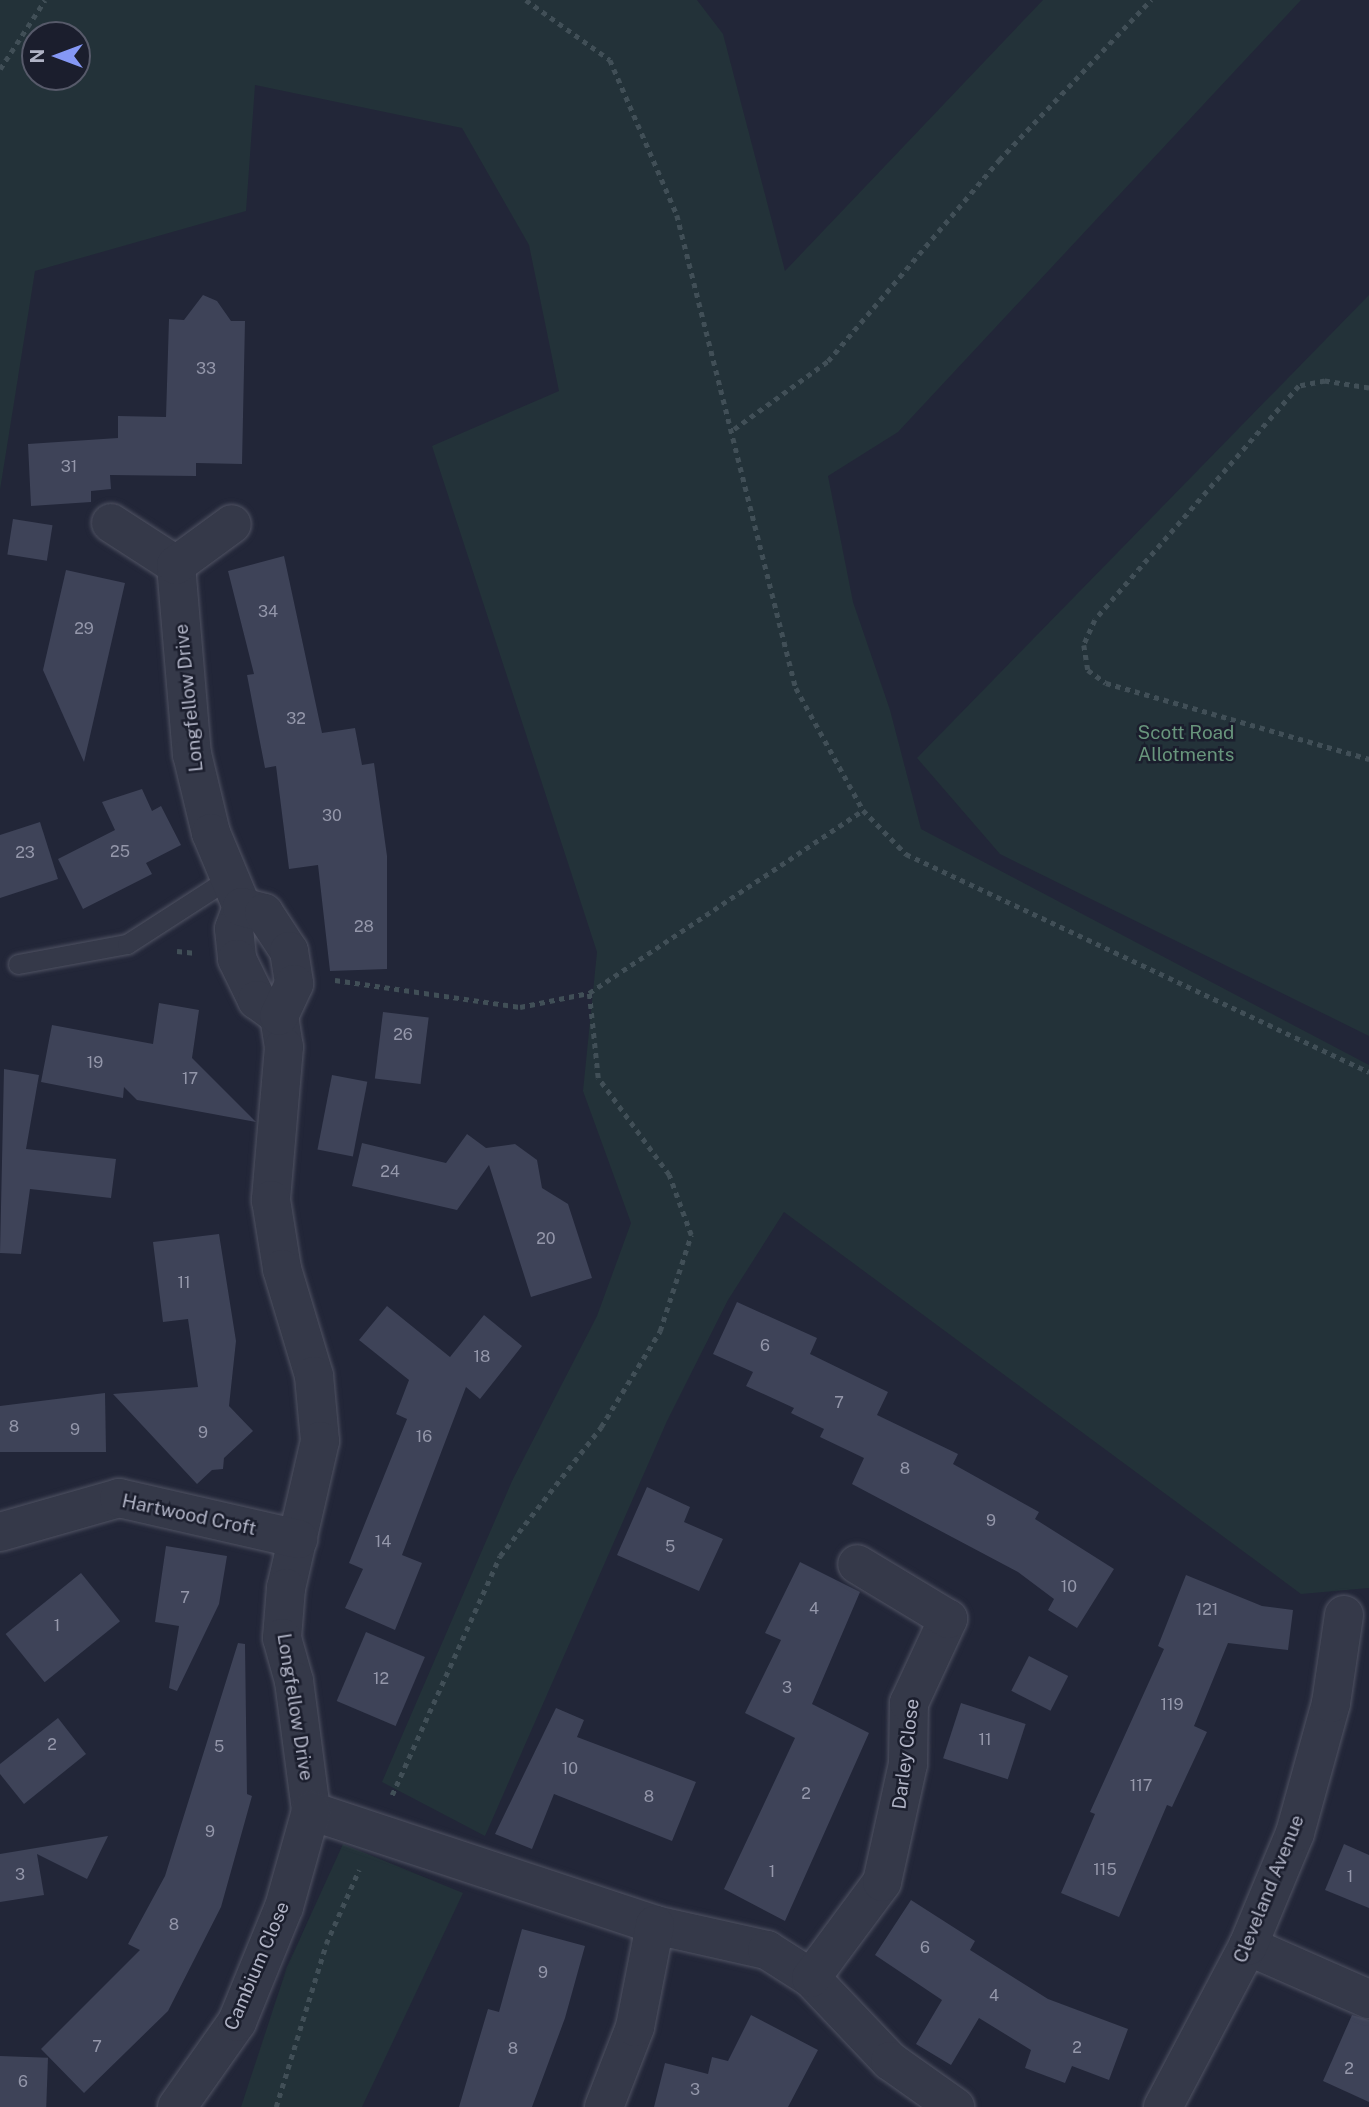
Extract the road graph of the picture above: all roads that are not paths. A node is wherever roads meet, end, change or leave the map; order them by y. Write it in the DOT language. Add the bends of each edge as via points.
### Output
graph roads {
  1 [pos="111,523"];
  2 [pos="232,524"];
  3 [pos="176,565"];
  4 [pos="236,892"];
  5 [pos="18,964"];
  6 [pos="279,1016"];
  7 [pos="0,1532"];
  8 [pos="298,1539"];
  9 [pos="857,1564"];
  10 [pos="1344,1615"];
  11 [pos="311,1811"];
  12 [pos="655,1925"];
  13 [pos="1248,1946"];
  14 [pos="811,1978"];
  15 [pos="1369,1999"];
  16 [pos="177,2107"];
  17 [pos="604,2107"];
  18 [pos="956,2107"];
  19 [pos="1163,2107"];
  1 -- 3 [label="street"];
  2 -- 3 [label="street"];
  3 -- 4 [label="street, Longfellow Drive" via="192,754 211,833"];
  4 -- 5 [label="lane" via="127,944"];
  4 -- 6 [label="street" via="237,959 257,1000"];
  4 -- 6 [label="street, Longfellow Drive" via="280,932 294,969 291,1001"];
  6 -- 8 [label="street, Longfellow Drive" via="283,1089 271,1200 320,1409 320,1441"];
  7 -- 8 [label="street, Hartwood Croft" via="119,1498"];
  8 -- 11 [label="street, Longfellow Drive" via="282,1638 294,1681"];
  9 -- 14 [label="street, Darley Close" via="948,1619 909,1703 908,1764 882,1882"];
  10 -- 13 [label="street, Cleveland Avenue" via="1331,1703 1295,1833"];
  11 -- 12 [label="street"];
  11 -- 16 [label="street, Cambium Close" via="284,1906 237,2022"];
  12 -- 14 [label="street" via="767,1950"];
  12 -- 17 [label="street" via="635,2027"];
  13 -- 15 [label="street"];
  13 -- 19 [label="street, Cleveland Avenue"];
  14 -- 18 [label="street" via="890,2061"];
}
